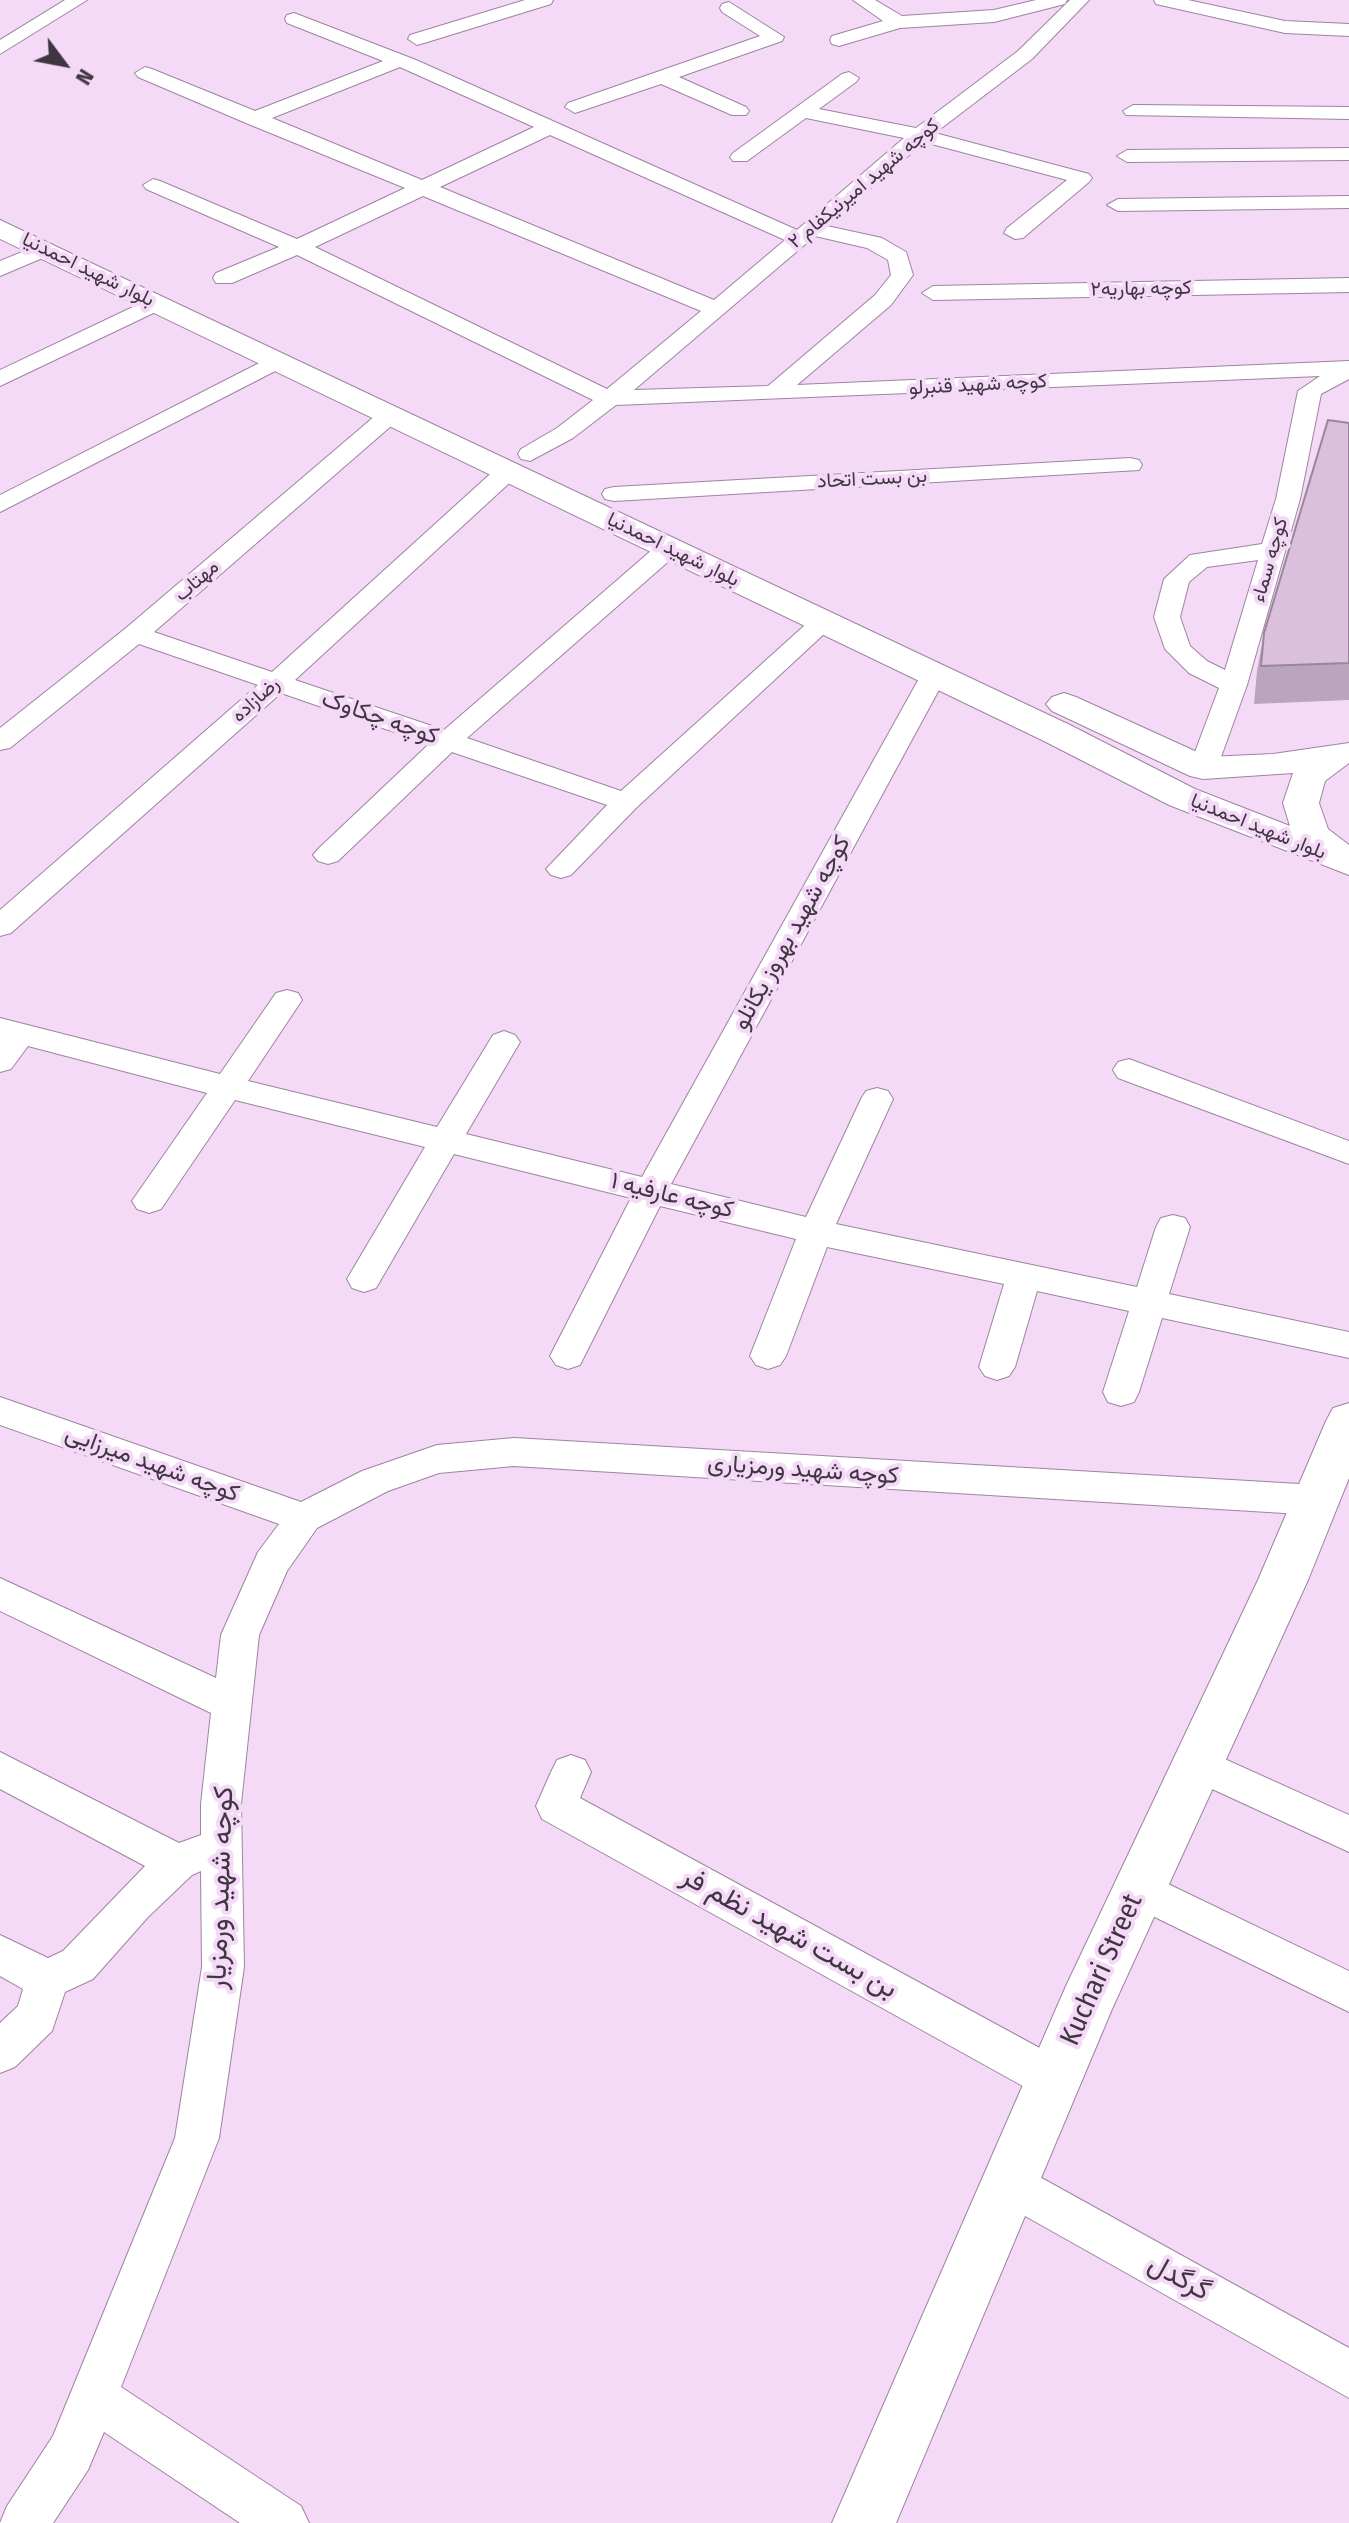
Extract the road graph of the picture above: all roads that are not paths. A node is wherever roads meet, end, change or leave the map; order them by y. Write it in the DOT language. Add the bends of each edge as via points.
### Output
graph roads {
  1 [pos="78,0"];
  2 [pos="755,0"];
  3 [pos="862,0"];
  4 [pos="973,0"];
  5 [pos="1058,0"];
  6 [pos="1080,0"];
  7 [pos="1163,0"];
  8 [pos="535,1"];
  9 [pos="994,16"];
  10 [pos="294,19"];
  11 [pos="898,22"];
  12 [pos="1349,30"];
  13 [pos="417,39"];
  14 [pos="839,40"];
  15 [pos="0,48"];
  16 [pos="399,61"];
  17 [pos="145,73"];
  18 [pos="662,77"];
  19 [pos="849,78"];
  20 [pos="575,107"];
  21 [pos="739,111"];
  22 [pos="1133,111"];
  23 [pos="805,112"];
  24 [pos="1349,113"];
  25 [pos="253,119"];
  26 [pos="550,127"];
  27 [pos="920,135"];
  28 [pos="1349,154"];
  29 [pos="1127,156"];
  30 [pos="740,157"];
  31 [pos="153,185"];
  32 [pos="422,190"];
  33 [pos="1349,202"];
  34 [pos="1118,205"];
  35 [pos="0,207"];
  36 [pos="0,228"];
  37 [pos="804,233"];
  38 [pos="1015,233"];
  39 [pos="296,248"];
  40 [pos="44,249"];
  41 [pos="0,269"];
  42 [pos="224,278"];
  43 [pos="1349,285"];
  44 [pos="933,293"];
  45 [pos="156,303"];
  46 [pos="715,309"];
  47 [pos="277,361"];
  48 [pos="1349,369"];
  49 [pos="0,379"];
  50 [pos="774,393"];
  51 [pos="608,398"];
  52 [pos="390,415"];
  53 [pos="519,463"];
  54 [pos="1130,465"];
  55 [pos="614,494"];
  56 [pos="0,505"];
  57 [pos="669,548"];
  58 [pos="1272,550"];
  59 [pos="824,622"];
  60 [pos="135,634"];
  61 [pos="934,675"];
  62 [pos="276,683"];
  63 [pos="1234,685"];
  64 [pos="448,741"];
  65 [pos="0,742"];
  66 [pos="1342,754"];
  67 [pos="1203,768"];
  68 [pos="1182,797"];
  69 [pos="626,802"];
  70 [pos="328,855"];
  71 [pos="1349,862"];
  72 [pos="561,869"];
  73 [pos="0,926"];
  74 [pos="287,1000"];
  75 [pos="6,1041"];
  76 [pos="504,1042"];
  77 [pos="1129,1070"];
  78 [pos="227,1087"];
  79 [pos="877,1099"];
  80 [pos="448,1141"];
  81 [pos="1349,1153"];
  82 [pos="651,1191"];
  83 [pos="149,1201"];
  84 [pos="1173,1227"];
  85 [pos="816,1232"];
  86 [pos="1024,1276"];
  87 [pos="364,1279"];
  88 [pos="1148,1302"];
  89 [pos="1349,1345"];
  90 [pos="568,1356"];
  91 [pos="768,1356"];
  92 [pos="997,1367"];
  93 [pos="1121,1392"];
  94 [pos="0,1411"];
  95 [pos="1349,1421"];
  96 [pos="1317,1500"];
  97 [pos="304,1518"];
  98 [pos="0,1594"];
  99 [pos="232,1704"];
  100 [pos="1198,1764"];
  101 [pos="0,1769"];
  102 [pos="571,1772"];
  103 [pos="1349,1834"];
  104 [pos="222,1845"];
  105 [pos="177,1862"];
  106 [pos="1139,1889"];
  107 [pos="0,1954"];
  108 [pos="47,1980"];
  109 [pos="1349,1992"];
  110 [pos="0,2052"];
  111 [pos="1053,2079"];
  112 [pos="1009,2182"];
  113 [pos="1349,2374"];
  114 [pos="94,2397"];
  115 [pos="24,2523"];
  116 [pos="284,2523"];
  117 [pos="864,2523"];
  1 -- 15 [label="street"];
  2 -- 18 [label="street" via="729,8 775,37"];
  3 -- 11 [label="street"];
  4 -- 9 [label="street"];
  5 -- 9 [label="street"];
  6 -- 27 [label="street, کوچه شهید امیرنیکفام ۲" via="1025,55"];
  7 -- 12 [label="street" via="1285,27"];
  8 -- 13 [label="street"];
  9 -- 11 [label="street"];
  10 -- 16 [label="street"];
  11 -- 14 [label="street"];
  16 -- 25 [label="street"];
  16 -- 26 [label="street"];
  17 -- 25 [label="street"];
  18 -- 20 [label="street"];
  18 -- 21 [label="street"];
  19 -- 23 [label="street"];
  22 -- 24 [label="street"];
  23 -- 27 [label="street"];
  23 -- 30 [label="street"];
  25 -- 32 [label="street"];
  26 -- 32 [label="street"];
  26 -- 37 [label="street"];
  27 -- 37 [label="street, کوچه شهید امیرنیکفام ۲"];
  27 -- 38 [label="street" via="1082,178"];
  28 -- 29 [label="street"];
  31 -- 39 [label="street"];
  32 -- 39 [label="street"];
  32 -- 46 [label="street"];
  33 -- 34 [label="street"];
  35 -- 53 [label="main road, بلوار شهید احمدنیا"];
  36 -- 40 [label="main road, بلوار شهید احمدنیا"];
  37 -- 46 [label="street, کوچه شهید امیرنیکفام ۲"];
  37 -- 50 [label="street" via="874,243 898,257 902,275 883,300"];
  39 -- 42 [label="street"];
  39 -- 51 [label="street"];
  40 -- 41 [label="street"];
  40 -- 45 [label="main road, بلوار شهید احمدنیا"];
  43 -- 44 [label="street, کوچه بهاریه۲"];
  45 -- 47 [label="main road, بلوار شهید احمدنیا"];
  45 -- 49 [label="street"];
  46 -- 51 [label="street, کوچه شهید امیرنیکفام ۲"];
  47 -- 52 [label="main road, بلوار شهید احمدنیا"];
  47 -- 56 [label="street"];
  48 -- 50 [label="street, کوچه شهید قنبرلو"];
  48 -- 58 [label="street, کوچه سماء" via="1310,391"];
  50 -- 51 [label="street, کوچه شهید قنبرلو"];
  51 -- 53 [label="street, رضازاده"];
  52 -- 53 [label="main road, بلوار شهید احمدنیا"];
  52 -- 60 [label="street, مهتاب"];
  53 -- 55 [label="main road, بلوار شهید احمدنیا"];
  53 -- 57 [label="main road, بلوار شهید احمدنیا"];
  53 -- 62 [label="street, رضازاده"];
  54 -- 55 [label="street, بن بست اتحاد"];
  55 -- 67 [label="main road, بلوار شهید احمدنیا"];
  57 -- 59 [label="main road, بلوار شهید احمدنیا"];
  57 -- 64 [label="street"];
  58 -- 63 [label="street, کوچه سماء"];
  58 -- 63 [label="street" via="1199,560 1177,579 1167,617 1178,649 1198,667"];
  59 -- 61 [label="main road, بلوار شهید احمدنیا"];
  59 -- 69 [label="street"];
  60 -- 62 [label="street, کوچه چکاوک"];
  60 -- 65 [label="street, مهتاب"];
  61 -- 68 [label="main road, بلوار شهید احمدنیا"];
  61 -- 82 [label="street, کوچه شهید بهروز یکانلو"];
  62 -- 64 [label="street, کوچه چکاوک"];
  62 -- 73 [label="street, رضازاده"];
  63 -- 67 [label="street, کوچه سماء"];
  64 -- 69 [label="street, کوچه چکاوک"];
  64 -- 70 [label="street"];
  66 -- 67 [label="main road, بلوار شهید احمدنیا" via="1273,765"];
  66 -- 71 [label="main road" via="1308,777 1301,803 1311,834"];
  67 -- 68 [label="main road" via="1228,780 1232,797 1220,803"];
  68 -- 71 [label="main road, بلوار شهید احمدنیا"];
  69 -- 72 [label="street"];
  74 -- 78 [label="street"];
  75 -- 78 [label="street, کوچه عارفیه ۱"];
  76 -- 80 [label="street"];
  77 -- 81 [label="street"];
  78 -- 80 [label="street, کوچه عارفیه ۱"];
  78 -- 83 [label="street"];
  79 -- 85 [label="street"];
  80 -- 82 [label="street, کوچه عارفیه ۱"];
  80 -- 87 [label="street"];
  82 -- 85 [label="street, کوچه عارفیه ۱"];
  82 -- 90 [label="street, کوچه شهید بهروز یکانلو"];
  84 -- 88 [label="street"];
  85 -- 86 [label="street, کوچه عارفیه ۱"];
  85 -- 91 [label="street"];
  86 -- 88 [label="street, کوچه عارفیه ۱"];
  86 -- 92 [label="street"];
  88 -- 89 [label="street, کوچه عارفیه ۱"];
  88 -- 93 [label="street"];
  94 -- 97 [label="street, کوچه شهید میرزایی"];
  95 -- 96 [label="main road, Kuchari Street"];
  96 -- 97 [label="street, کوچه شهید ورمزیاری" via="514,1452 437,1459 375,1481"];
  96 -- 100 [label="main road, Kuchari Street"];
  97 -- 99 [label="street, کوچه شهید ورمزیار" via="271,1563 240,1635"];
  98 -- 99 [label="street"];
  99 -- 104 [label="street, کوچه شهید ورمزیار"];
  100 -- 103 [label="street"];
  100 -- 106 [label="main road, Kuchari Street"];
  101 -- 105 [label="street"];
  102 -- 111 [label="street, بن بست شهید نظم فر" via="556,1806"];
  104 -- 105 [label="street"];
  104 -- 114 [label="street, کوچه شهید ورمزیار" via="223,1967 197,2138"];
  105 -- 108 [label="street" via="78,1965"];
  106 -- 109 [label="street"];
  106 -- 111 [label="main road, Kuchari Street"];
  107 -- 108 [label="street"];
  108 -- 110 [label="street" via="37,2017"];
  111 -- 112 [label="main road, Kuchari Street"];
  112 -- 113 [label="street, گرگدل"];
  112 -- 117 [label="main road, Kuchari Street"];
  114 -- 115 [label="street, کوچه شهید ورمزیار" via="71,2453"];
  114 -- 116 [label="street"];
}
